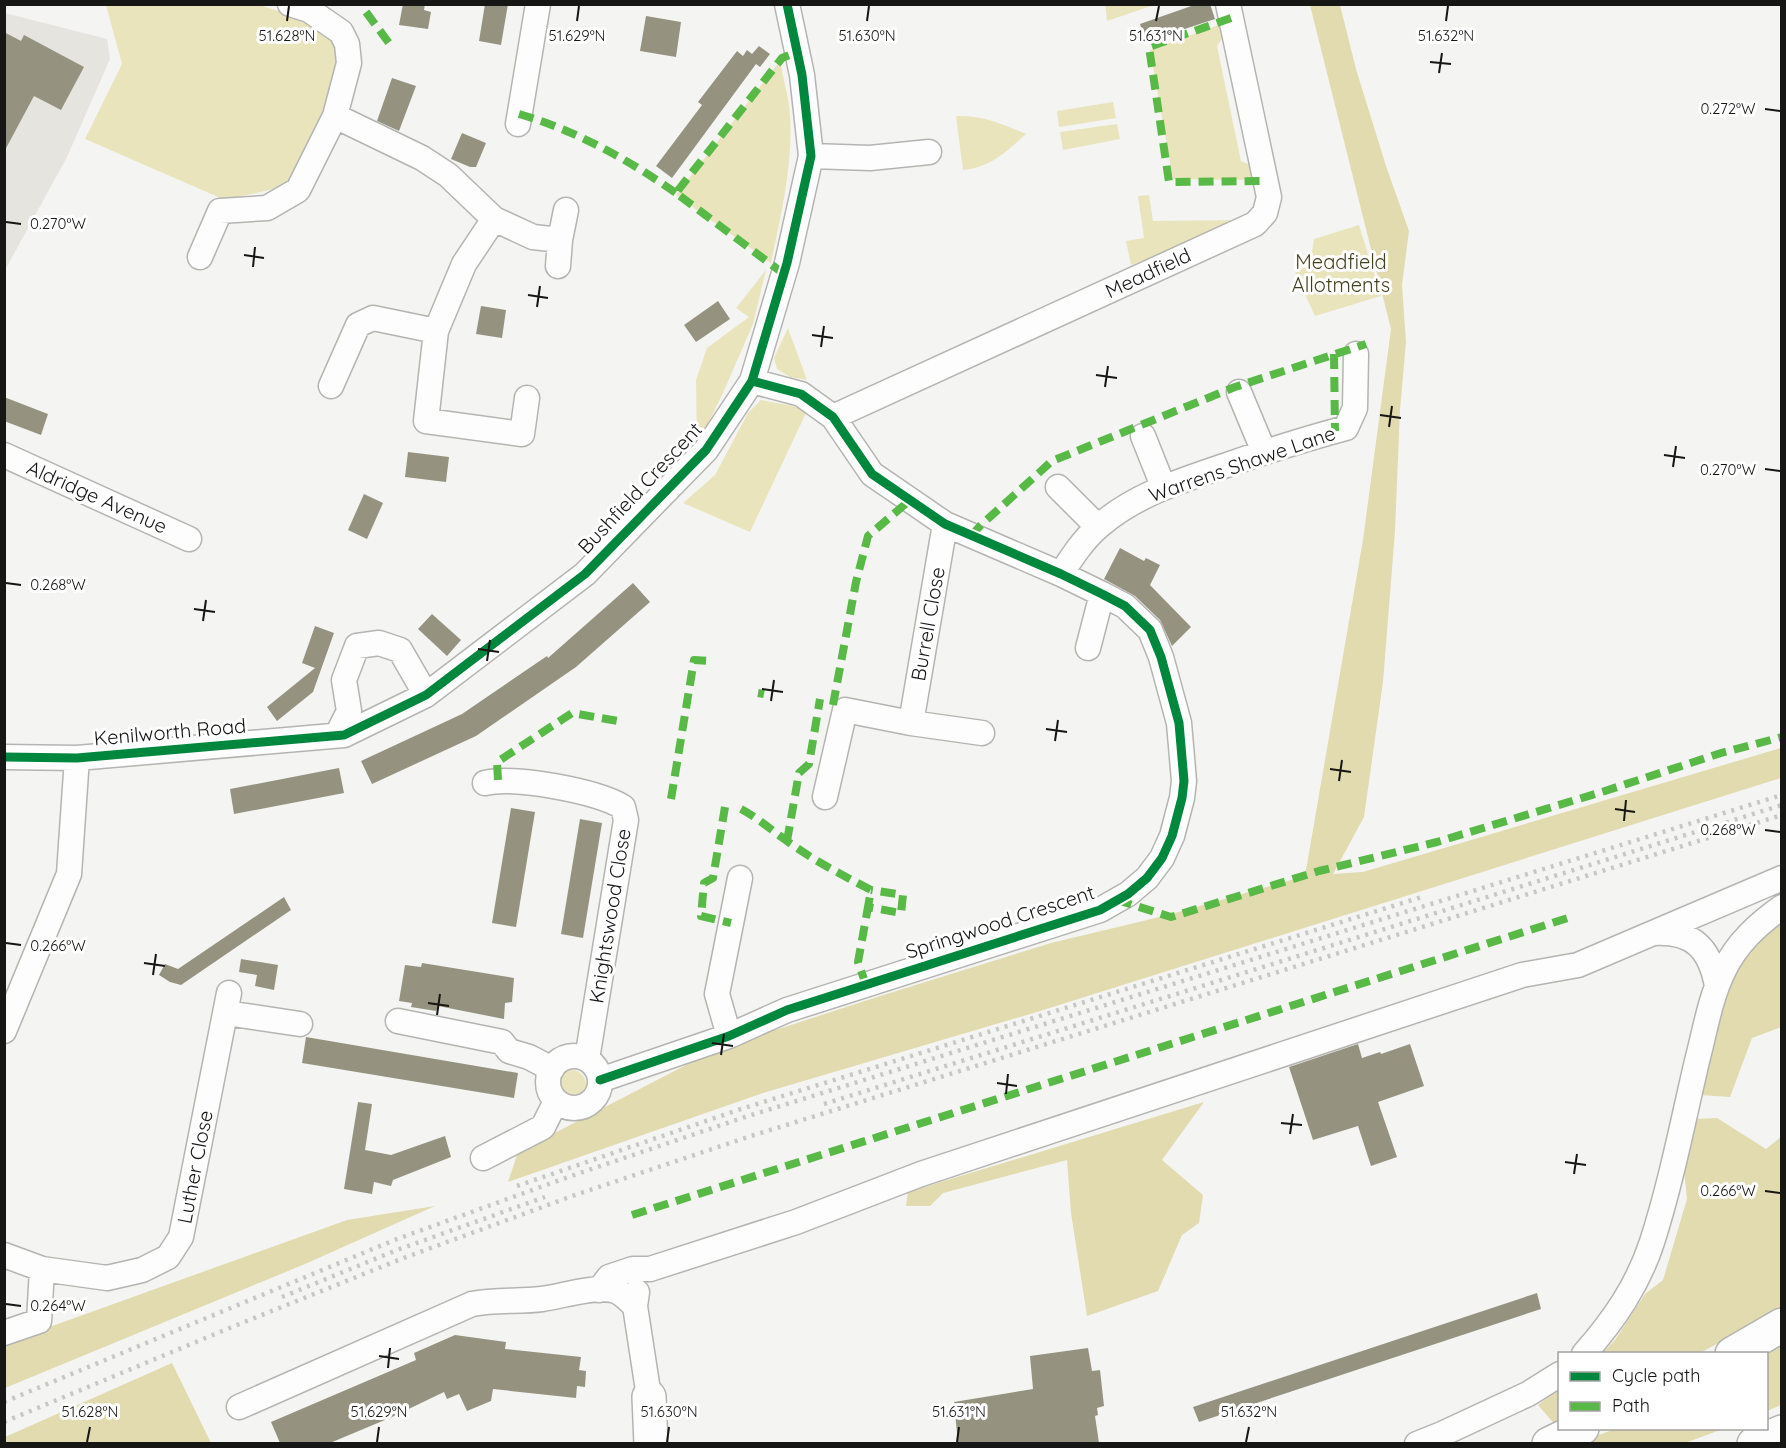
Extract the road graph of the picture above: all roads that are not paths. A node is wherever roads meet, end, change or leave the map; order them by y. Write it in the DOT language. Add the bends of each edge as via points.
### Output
graph roads {
  1 [pos="290,4"];
  2 [pos="538,4"];
  3 [pos="786,4"];
  4 [pos="1228,4"];
  5 [pos="335,116"];
  6 [pos="518,124"];
  7 [pos="929,152"];
  8 [pos="810,156"];
  9 [pos="566,210"];
  10 [pos="494,219"];
  11 [pos="560,240"];
  12 [pos="200,257"];
  13 [pos="558,266"];
  14 [pos="436,331"];
  15 [pos="1356,354"];
  16 [pos="752,381"];
  17 [pos="331,386"];
  18 [pos="1239,392"];
  19 [pos="527,398"];
  20 [pos="833,417"];
  21 [pos="1143,436"];
  22 [pos="1264,452"];
  23 [pos="4,455"];
  24 [pos="1163,486"];
  25 [pos="1058,487"];
  26 [pos="945,525"];
  27 [pos="1098,527"];
  28 [pos="189,539"];
  29 [pos="1061,574"];
  30 [pos="1102,594"];
  31 [pos="1088,648"];
  32 [pos="426,695"];
  33 [pos="911,723"];
  34 [pos="982,733"];
  35 [pos="338,735"];
  36 [pos="4,757"];
  37 [pos="78,758"];
  38 [pos="485,783"];
  39 [pos="825,797"];
  40 [pos="740,878"];
  41 [pos="1782,878"];
  42 [pos="1782,907"];
  43 [pos="1652,933"];
  44 [pos="1717,986"];
  45 [pos="398,1021"];
  46 [pos="300,1024"];
  47 [pos="4,1031"];
  48 [pos="729,1036"];
  49 [pos="587,1059"];
  50 [pos="552,1069"];
  51 [pos="600,1080"];
  52 [pos="556,1101"];
  53 [pos="483,1158"];
  54 [pos="4,1255"];
  55 [pos="42,1269"];
  56 [pos="650,1269"];
  57 [pos="599,1290"];
  58 [pos="635,1306"];
  59 [pos="1782,1325"];
  60 [pos="4,1333"];
  61 [pos="1585,1352"];
  62 [pos="1734,1352"];
  63 [pos="1558,1375"];
  64 [pos="649,1397"];
  65 [pos="240,1407"];
  66 [pos="1578,1430"];
  67 [pos="1782,1432"];
  68 [pos="651,1443"];
  69 [pos="1417,1443"];
  70 [pos="1549,1443"];
  71 [pos="1754,1443"];
  1 -- 5 [label="street" via="309,10 341,32 347,44 349,63"];
  2 -- 6 [label="street"];
  3 -- 8 [label="street, Bushfield Crescent" via="802,75"];
  4 -- 20 [label="street, Meadfield" via="1269,197 1265,213 1255,224"];
  5 -- 10 [label="street" via="422,158 448,176"];
  5 -- 12 [label="street" via="298,190 267,208 220,211"];
  7 -- 8 [label="street" via="870,158"];
  8 -- 16 [label="street, Bushfield Crescent" via="787,263"];
  9 -- 11 [label="street"];
  10 -- 11 [label="street" via="533,237"];
  10 -- 14 [label="street" via="464,264"];
  11 -- 13 [label="street"];
  14 -- 17 [label="street" via="373,318 358,325"];
  14 -- 19 [label="street" via="426,421 522,435"];
  15 -- 22 [label="street, Warrens Shawe Lane" via="1355,408 1346,428"];
  16 -- 20 [label="street, Springwood Crescent" via="801,394"];
  16 -- 32 [label="street, Bushfield Crescent" via="706,450 585,574"];
  18 -- 22 [label="street"];
  20 -- 26 [label="street, Springwood Crescent" via="872,474"];
  21 -- 24 [label="street"];
  22 -- 24 [label="street, Warrens Shawe Lane"];
  23 -- 28 [label="street, Aldridge Avenue"];
  24 -- 27 [label="street, Warrens Shawe Lane"];
  25 -- 27 [label="street"];
  26 -- 29 [label="street, Springwood Crescent"];
  26 -- 33 [label="street, Burrell Close"];
  27 -- 29 [label="street, Warrens Shawe Lane"];
  29 -- 30 [label="street, Springwood Crescent"];
  30 -- 31 [label="street"];
  30 -- 48 [label="street, Springwood Crescent" via="1125,606 1150,630 1179,723 1184,781 1180,812 1162,858 1148,878 1100,910 787,1010"];
  32 -- 35 [label="street, Bushfield Crescent"];
  32 -- 35 [label="street" via="399,650 379,643 357,646 344,680 349,711"];
  33 -- 34 [label="street"];
  33 -- 39 [label="street" via="844,710"];
  35 -- 37 [label="street, Kenilworth Road"];
  36 -- 37 [label="street, Kenilworth Road"];
  37 -- 47 [label="street" via="69,874"];
  38 -- 49 [label="street, Knightswood Close" via="525,781 609,799 623,807 626,820"];
  40 -- 48 [label="street" via="717,994"];
  41 -- 43 [label="street"];
  42 -- 44 [label="street" via="1748,935"];
  43 -- 44 [label="street" via="1670,932 1692,939 1710,961"];
  43 -- 56 [label="street" via="1578,965 1522,975 921,1174 796,1222"];
  44 -- 61 [label="street" via="1652,1243 1622,1306"];
  45 -- 50 [label="street" via="502,1042 509,1051"];
  46 -- 55 [label="street, Luther Close" via="227,1003 181,1237 168,1257 142,1270 107,1278"];
  48 -- 51 [label="street, Springwood Crescent"];
  49 -- 50 [label="street" via="564,1058"];
  49 -- 51 [label="street"];
  50 -- 52 [label="street" via="548,1086"];
  51 -- 52 [label="street" via="596,1097 581,1107 572,1108"];
  52 -- 53 [label="street" via="543,1127"];
  54 -- 55 [label="street, Luther Close"];
  55 -- 60 [label="street" via="39,1321"];
  56 -- 57 [label="street" via="633,1269 609,1277"];
  56 -- 58 [label="street" via="639,1284"];
  57 -- 58 [label="street" via="614,1290"];
  57 -- 65 [label="street" via="472,1304"];
  58 -- 64 [label="street"];
  59 -- 62 [label="highway"];
  63 -- 69 [label="street" via="1528,1394"];
  64 -- 68 [label="highway"];
  66 -- 70 [label="highway"];
  67 -- 71 [label="highway"];
}
